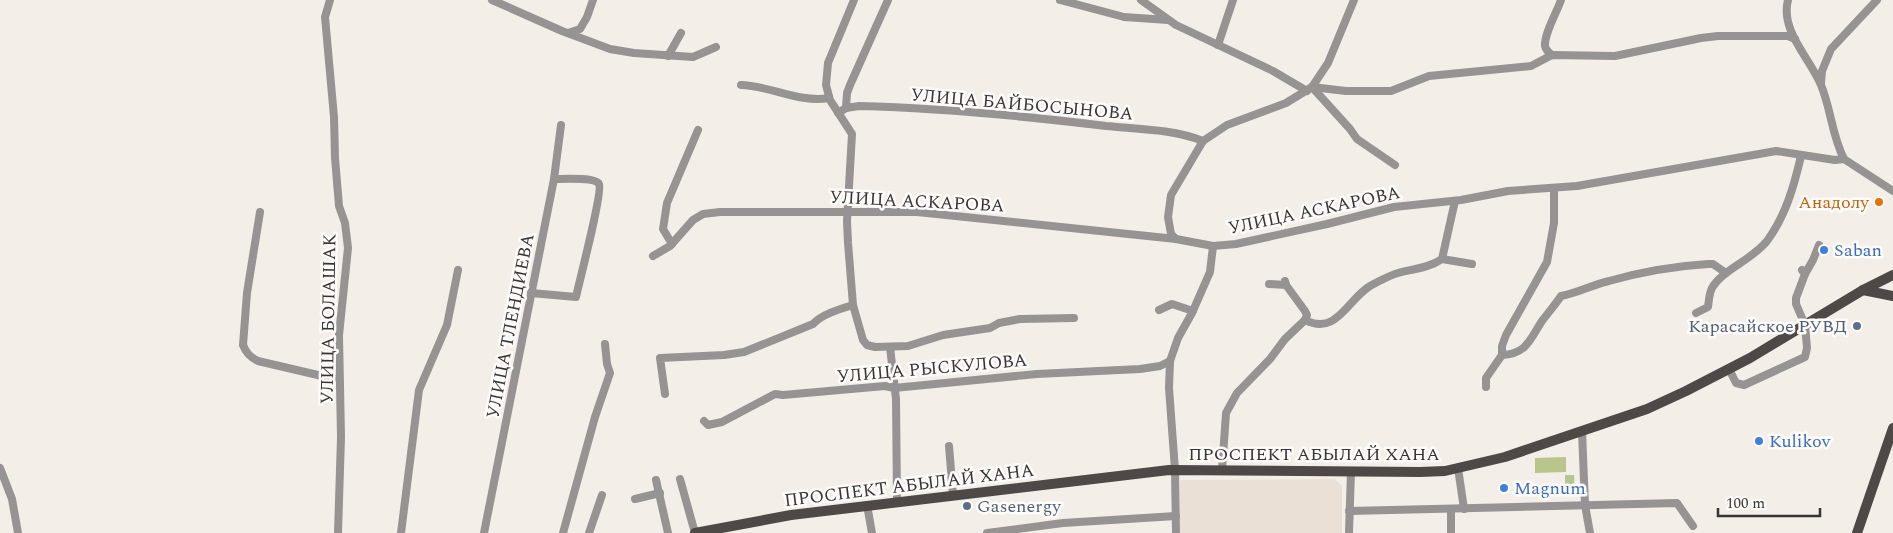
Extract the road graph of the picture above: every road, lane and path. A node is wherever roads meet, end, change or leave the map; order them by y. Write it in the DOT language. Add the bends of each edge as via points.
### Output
graph roads {
  1 [pos="330,0"];
  2 [pos="492,0"];
  3 [pos="593,0"];
  4 [pos="854,0"];
  5 [pos="888,0"];
  6 [pos="1060,0"];
  7 [pos="1142,0"];
  8 [pos="1233,0"];
  9 [pos="1354,0"];
  10 [pos="1561,0"];
  11 [pos="1788,0"];
  12 [pos="1877,0"];
  13 [pos="1170,20"];
  14 [pos="568,33"];
  15 [pos="680,33"];
  16 [pos="1796,39"];
  17 [pos="1218,46"];
  18 [pos="716,47"];
  19 [pos="1552,55"];
  20 [pos="668,56"];
  21 [pos="741,85"];
  22 [pos="1821,85"];
  23 [pos="1309,89"];
  24 [pos="829,98"];
  25 [pos="846,108"];
  26 [pos="840,115"];
  27 [pos="561,125"];
  28 [pos="698,130"];
  29 [pos="1203,141"];
  30 [pos="1801,156"];
  31 [pos="1844,159"];
  32 [pos="1395,165"];
  33 [pos="554,179"];
  34 [pos="1554,188"];
  35 [pos="1893,191"];
  36 [pos="1455,201"];
  37 [pos="848,211"];
  38 [pos="260,212"];
  39 [pos="1176,239"];
  40 [pos="672,244"];
  41 [pos="1818,245"];
  42 [pos="1213,246"];
  43 [pos="653,256"];
  44 [pos="1442,259"];
  45 [pos="1472,264"];
  46 [pos="458,270"];
  47 [pos="1726,273"];
  48 [pos="1893,273"];
  49 [pos="1269,284"];
  50 [pos="1864,290"];
  51 [pos="531,293"];
  52 [pos="1893,296"];
  53 [pos="853,305"];
  54 [pos="1159,310"];
  55 [pos="1193,311"];
  56 [pos="1696,313"];
  57 [pos="1074,318"];
  58 [pos="1306,320"];
  59 [pos="1806,325"];
  60 [pos="605,344"];
  61 [pos="890,347"];
  62 [pos="1502,355"];
  63 [pos="1170,362"];
  64 [pos="1729,369"];
  65 [pos="339,378"];
  66 [pos="1486,387"];
  67 [pos="894,388"];
  68 [pos="665,394"];
  69 [pos="704,421"];
  70 [pos="1893,428"];
  71 [pos="1582,431"];
  72 [pos="949,446"];
  73 [pos="1458,468"];
  74 [pos="1175,470"];
  75 [pos="1222,470"];
  76 [pos="1351,471"];
  77 [pos="1,473"];
  78 [pos="680,479"];
  79 [pos="666,482"];
  80 [pos="660,493"];
  81 [pos="602,495"];
  82 [pos="953,495"];
  83 [pos="635,499"];
  84 [pos="897,502"];
  85 [pos="1585,504"];
  86 [pos="867,505"];
  87 [pos="1450,509"];
  88 [pos="1464,509"];
  89 [pos="1349,511"];
  90 [pos="1176,516"];
  91 [pos="1693,526"];
  92 [pos="18,533"];
  93 [pos="338,533"];
  94 [pos="401,533"];
  95 [pos="484,533"];
  96 [pos="563,533"];
  97 [pos="589,533"];
  98 [pos="668,533"];
  99 [pos="695,533"];
  100 [pos="872,533"];
  101 [pos="986,533"];
  102 [pos="1176,533"];
  103 [pos="1349,533"];
  104 [pos="1451,533"];
  105 [pos="1590,533"];
  106 [pos="1857,533"];
  1 -- 65 [label="street, УЛИЦА БОЛАШАК" via="325,17 339,206 348,248 339,335"];
  2 -- 14 [label="street"];
  3 -- 14 [label="street" via="580,29"];
  4 -- 24 [label="street" via="828,63"];
  5 -- 25 [label="street" via="850,85"];
  6 -- 13 [label="street" via="1124,17"];
  7 -- 13 [label="street"];
  8 -- 17 [label="street"];
  9 -- 23 [label="street" via="1328,62"];
  10 -- 19 [label="street" via="1545,46"];
  11 -- 16 [label="street" via="1787,21"];
  12 -- 22 [label="street" via="1831,49 1822,71"];
  13 -- 17 [label="street"];
  14 -- 20 [label="street" via="610,49"];
  15 -- 20 [label="street"];
  16 -- 19 [label="street" via="1788,36 1718,36 1615,56"];
  16 -- 22 [label="street"];
  17 -- 23 [label="street"];
  18 -- 20 [label="street" via="693,57"];
  19 -- 23 [label="street" via="1531,66 1429,76 1391,91"];
  21 -- 24 [label="street" via="804,98"];
  22 -- 31 [label="street"];
  23 -- 29 [label="street" via="1286,103 1227,125"];
  23 -- 32 [label="street" via="1357,138"];
  24 -- 26 [label="street"];
  25 -- 26 [label="street, УЛИЦА БАЙБОСЫНОВА"];
  25 -- 29 [label="street, УЛИЦА БАЙБОСЫНОВА" via="886,107 1030,117 1157,131"];
  26 -- 37 [label="street" via="852,134"];
  27 -- 33 [label="street, УЛИЦА ТЛЕНДИЕВА"];
  28 -- 40 [label="street" via="670,194 664,217 663,229"];
  29 -- 39 [label="street" via="1171,195 1168,217"];
  30 -- 31 [label="street, УЛИЦА АСКАРОВА"];
  30 -- 34 [label="street, УЛИЦА АСКАРОВА" via="1776,150"];
  30 -- 47 [label="street" via="1786,209 1766,241 1747,260"];
  31 -- 35 [label="street"];
  33 -- 51 [label="street, УЛИЦА ТЛЕНДИЕВА"];
  33 -- 51 [label="street" via="582,179 600,184 597,210 576,297"];
  34 -- 36 [label="street, УЛИЦА АСКАРОВА"];
  34 -- 62 [label="street" via="1554,223 1547,262 1506,334"];
  36 -- 42 [label="street, УЛИЦА АСКАРОВА" via="1394,206 1255,240"];
  36 -- 44 [label="street"];
  37 -- 39 [label="street, УЛИЦА АСКАРОВА" via="966,216"];
  37 -- 40 [label="street, УЛИЦА АСКАРОВА" via="703,214 693,220"];
  37 -- 53 [label="street"];
  38 -- 65 [label="street" via="242,345 258,361"];
  39 -- 42 [label="street, УЛИЦА АСКАРОВА"];
  40 -- 43 [label="street, УЛИЦА АСКАРОВА"];
  41 -- 59 [label="street" via="1804,272 1796,298"];
  42 -- 55 [label="street" via="1210,272"];
  44 -- 45 [label="street"];
  44 -- 58 [label="street" via="1370,286 1341,315 1327,324 1315,325"];
  46 -- 94 [label="street" via="447,325 419,390"];
  47 -- 56 [label="street" via="1712,288 1708,307"];
  47 -- 62 [label="street" via="1713,264 1674,267 1612,280 1561,296 1528,344 1517,352"];
  48 -- 50 [label="main road, ПРОСПЕКТ АБЫЛАЙ ХАНА"];
  49 -- 58 [label="street" via="1286,283 1305,310"];
  50 -- 52 [label="main road"];
  50 -- 59 [label="main road, ПРОСПЕКТ АБЫЛАЙ ХАНА"];
  51 -- 95 [label="street, УЛИЦА ТЛЕНДИЕВА"];
  53 -- 61 [label="street" via="867,345"];
  53 -- 68 [label="street" via="744,352 660,358"];
  54 -- 55 [label="street" via="1172,304"];
  55 -- 63 [label="street" via="1178,338"];
  57 -- 61 [label="street" via="1020,319 943,335 919,344"];
  58 -- 75 [label="street" via="1284,339 1270,359 1237,392 1226,413"];
  59 -- 64 [label="main road, ПРОСПЕКТ АБЫЛАЙ ХАНА"];
  59 -- 64 [label="street" via="1806,357 1744,384 1736,383"];
  60 -- 96 [label="street" via="610,373"];
  61 -- 67 [label="street"];
  62 -- 66 [label="street" via="1486,378"];
  63 -- 67 [label="street, УЛИЦА РЫСКУЛОВА" via="1140,368"];
  63 -- 74 [label="street"];
  64 -- 71 [label="main road, ПРОСПЕКТ АБЫЛАЙ ХАНА" via="1647,409"];
  65 -- 93 [label="street, УЛИЦА БОЛАШАК"];
  67 -- 69 [label="street, УЛИЦА РЫСКУЛОВА" via="775,394 722,422 708,425"];
  67 -- 84 [label="street"];
  70 -- 106 [label="main road"];
  71 -- 73 [label="main road, ПРОСПЕКТ АБЫЛАЙ ХАНА" via="1505,457"];
  71 -- 85 [label="street"];
  72 -- 82 [label="street"];
  73 -- 76 [label="main road, ПРОСПЕКТ АБЫЛАЙ ХАНА" via="1445,471"];
  73 -- 88 [label="street"];
  74 -- 75 [label="main road, ПРОСПЕКТ АБЫЛАЙ ХАНА"];
  74 -- 82 [label="main road, ПРОСПЕКТ АБЫЛАЙ ХАНА"];
  74 -- 90 [label="street"];
  75 -- 76 [label="main road, ПРОСПЕКТ АБЫЛАЙ ХАНА"];
  76 -- 89 [label="street"];
  77 -- 92 [label="street" via="12,499"];
  78 -- 99 [label="street"];
  79 -- 80 [label="street" via="657,482"];
  80 -- 83 [label="street"];
  80 -- 98 [label="street"];
  81 -- 97 [label="street"];
  82 -- 84 [label="main road, ПРОСПЕКТ АБЫЛАЙ ХАНА"];
  84 -- 86 [label="main road, ПРОСПЕКТ АБЫЛАЙ ХАНА"];
  85 -- 88 [label="street"];
  85 -- 91 [label="street" via="1677,503"];
  85 -- 105 [label="street"];
  86 -- 99 [label="main road, ПРОСПЕКТ АБЫЛАЙ ХАНА"];
  86 -- 100 [label="street"];
  87 -- 88 [label="street"];
  87 -- 89 [label="street"];
  87 -- 104 [label="street"];
  89 -- 103 [label="street"];
  90 -- 101 [label="street" via="1063,523"];
  90 -- 102 [label="street"];
}
